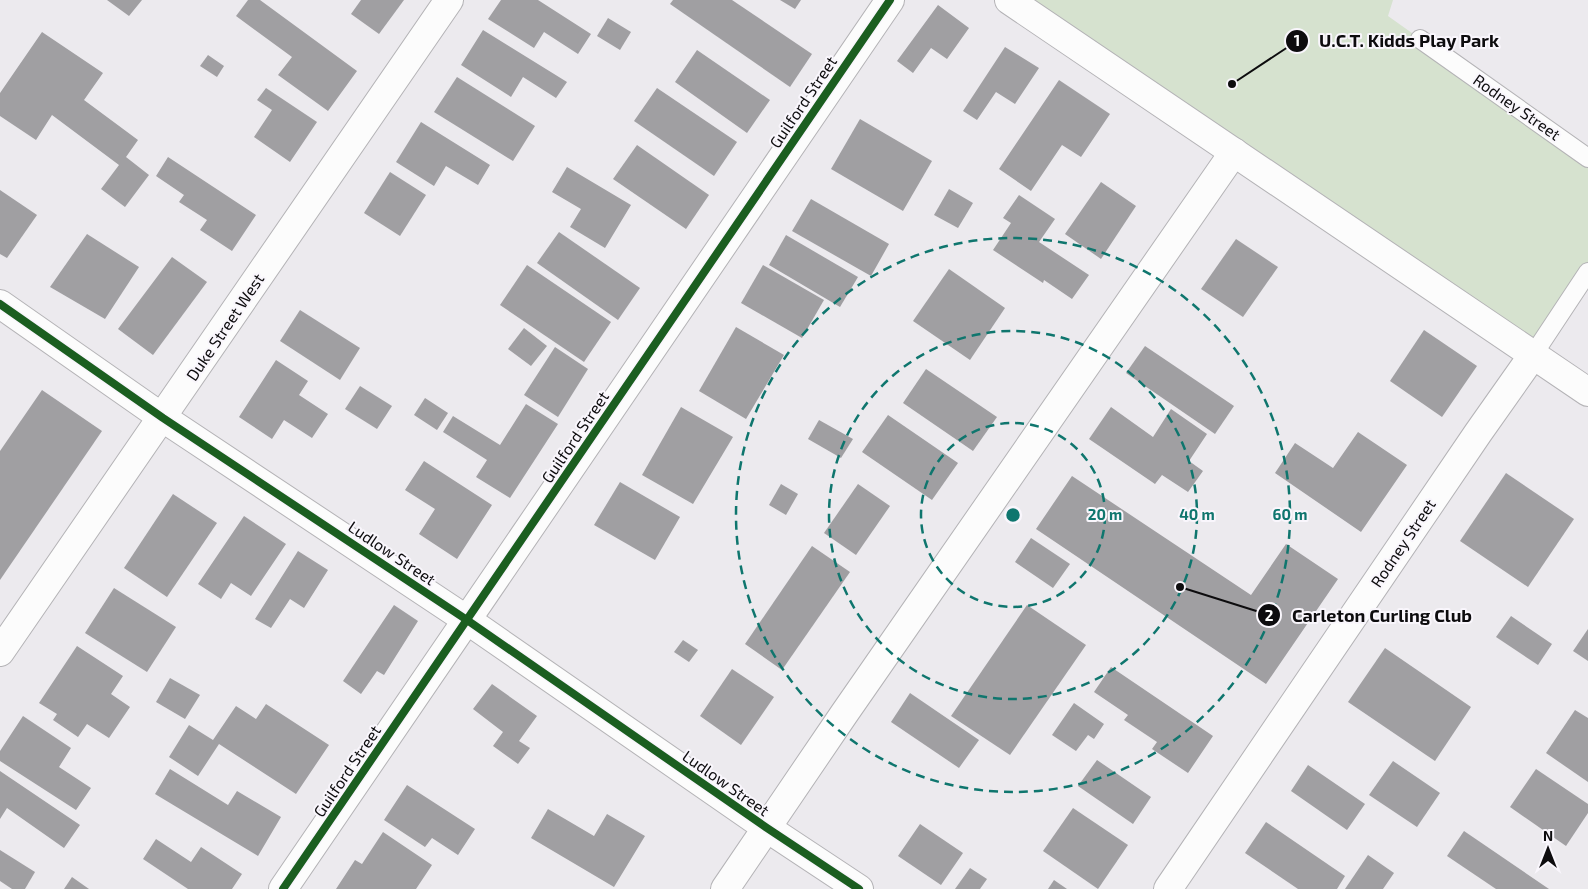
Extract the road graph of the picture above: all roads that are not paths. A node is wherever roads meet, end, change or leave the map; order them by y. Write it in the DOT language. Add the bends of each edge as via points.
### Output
graph roads {
  1 [pos="449,0"];
  2 [pos="890,0"];
  3 [pos="1009,0"];
  4 [pos="1420,39"];
  5 [pos="1234,152"];
  6 [pos="1588,158"];
  7 [pos="1588,272"];
  8 [pos="0,304"];
  9 [pos="1533,355"];
  10 [pos="1588,392"];
  11 [pos="163,418"];
  12 [pos="467,620"];
  13 [pos="0,652"];
  14 [pos="767,828"];
  15 [pos="283,889"];
  16 [pos="725,889"];
  17 [pos="859,889"];
  18 [pos="1168,889"];
  1 -- 11 [label="street, Duke Street West"];
  2 -- 12 [label="street, Guilford Street"];
  3 -- 5 [label="street"];
  4 -- 6 [label="lane, Rodney Street"];
  5 -- 9 [label="street"];
  5 -- 14 [label="street"];
  7 -- 9 [label="lane, Rodney Street"];
  8 -- 11 [label="street, Ludlow Street"];
  9 -- 10 [label="street"];
  9 -- 18 [label="street, Rodney Street"];
  11 -- 12 [label="street, Ludlow Street"];
  11 -- 13 [label="street, Duke Street West"];
  12 -- 14 [label="street, Ludlow Street"];
  12 -- 15 [label="street, Guilford Street"];
  14 -- 16 [label="street"];
  14 -- 17 [label="street, Ludlow Street"];
}
